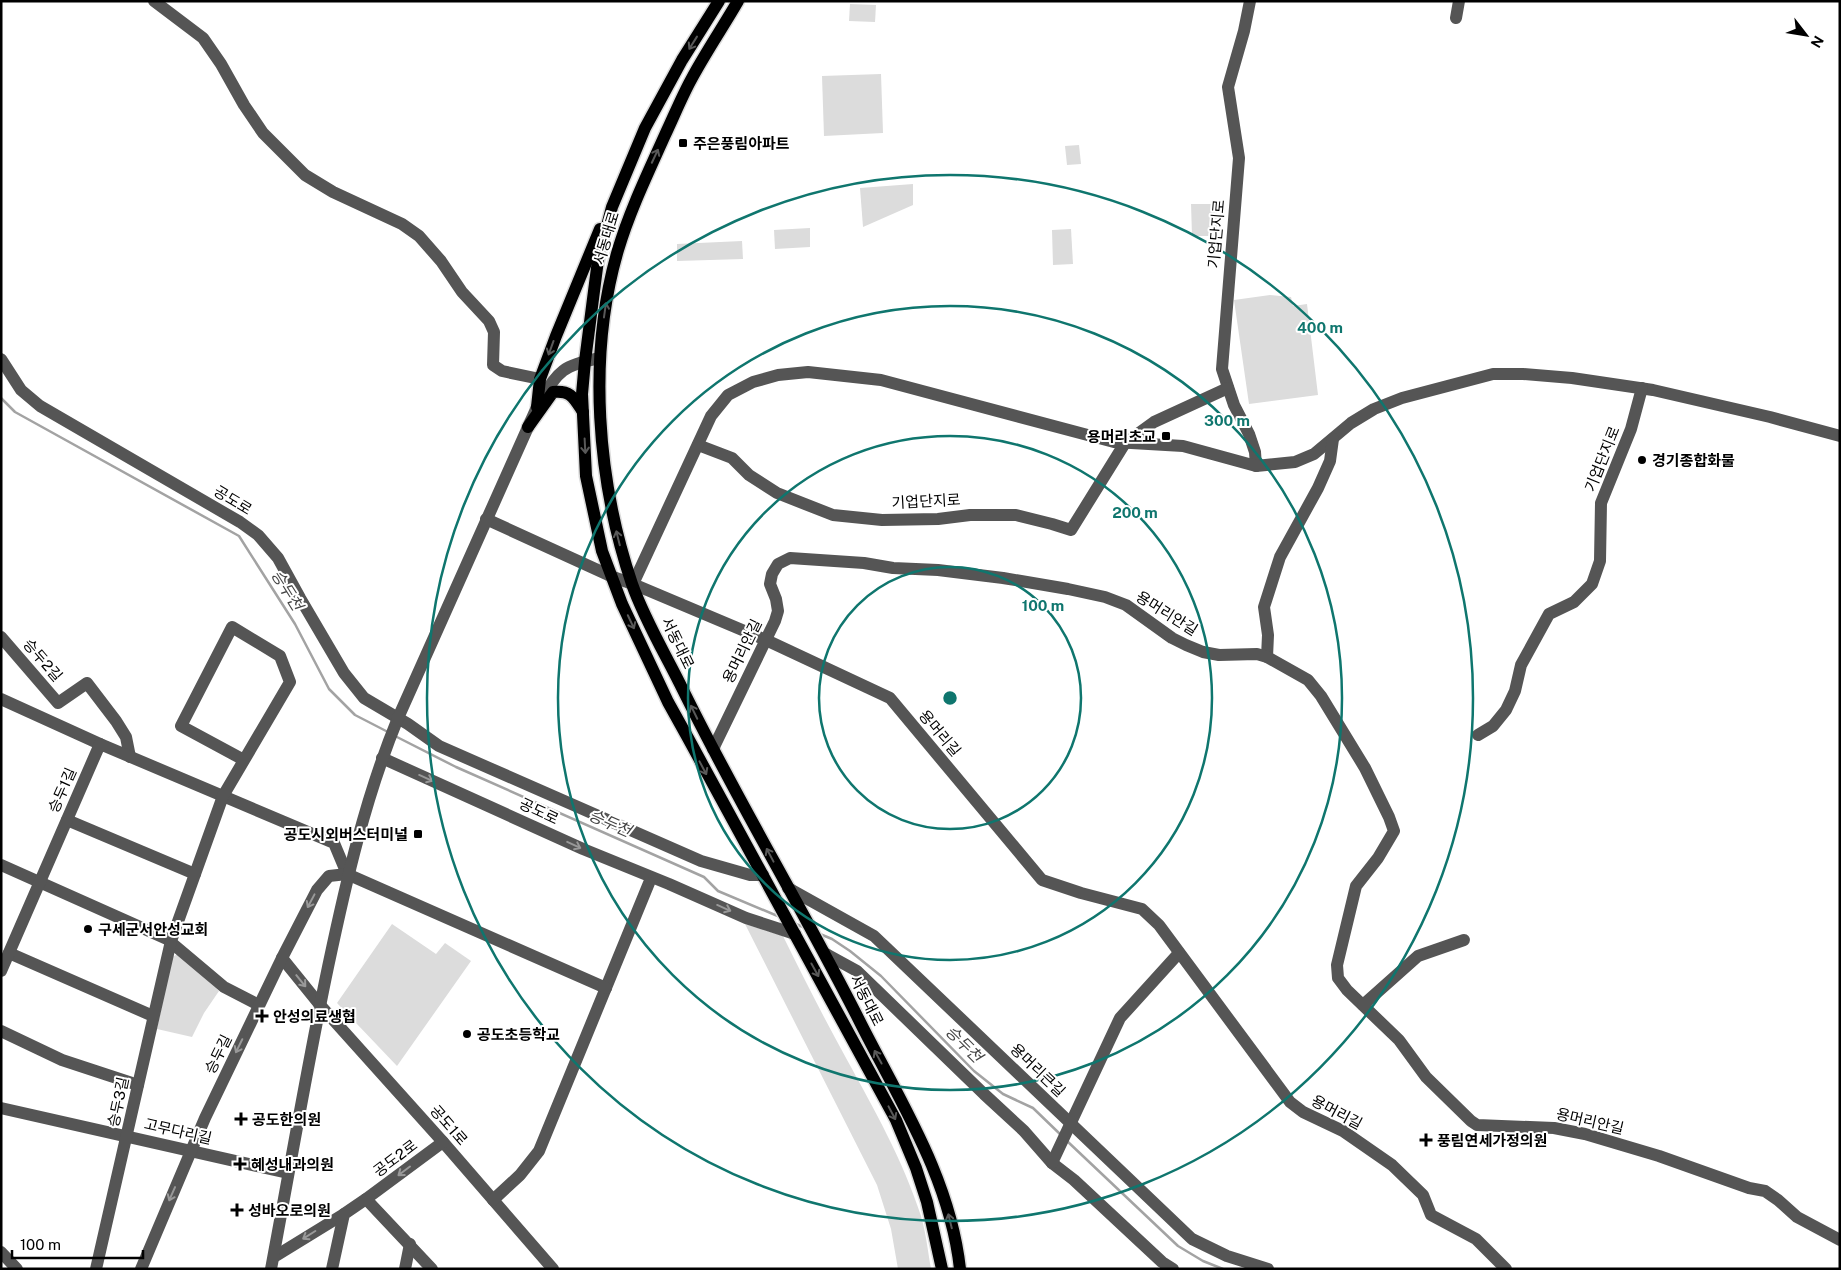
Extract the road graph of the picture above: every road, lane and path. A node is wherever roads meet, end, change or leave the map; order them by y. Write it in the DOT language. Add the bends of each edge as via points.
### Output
graph roads {
  1 [pos="154,1"];
  2 [pos="718,1"];
  3 [pos="738,1"];
  4 [pos="1250,1"];
  5 [pos="1459,1"];
  6 [pos="1456,18"];
  7 [pos="612,207"];
  8 [pos="600,358"];
  9 [pos="1,360"];
  10 [pos="584,361"];
  11 [pos="540,378"];
  12 [pos="1228,388"];
  13 [pos="1642,388"];
  14 [pos="537,408"];
  15 [pos="583,412"];
  16 [pos="528,426"];
  17 [pos="1840,436"];
  18 [pos="1332,439"];
  19 [pos="1125,443"];
  20 [pos="698,445"];
  21 [pos="1256,466"];
  22 [pos="486,519"];
  23 [pos="613,577"];
  24 [pos="632,584"];
  25 [pos="1,637"];
  26 [pos="766,640"];
  27 [pos="1267,656"];
  28 [pos="1,699"];
  29 [pos="396,722"];
  30 [pos="1478,735"];
  31 [pos="100,744"];
  32 [pos="713,749"];
  33 [pos="383,754"];
  34 [pos="130,757"];
  35 [pos="244,760"];
  36 [pos="223,796"];
  37 [pos="67,820"];
  38 [pos="1,865"];
  39 [pos="195,874"];
  40 [pos="347,874"];
  41 [pos="766,880"];
  42 [pos="39,883"];
  43 [pos="649,883"];
  44 [pos="791,893"];
  45 [pos="793,931"];
  46 [pos="1464,940"];
  47 [pos="171,941"];
  48 [pos="824,951"];
  49 [pos="9,953"];
  50 [pos="1179,953"];
  51 [pos="282,958"];
  52 [pos="1,971"];
  53 [pos="606,988"];
  54 [pos="259,1004"];
  55 [pos="320,1005"];
  56 [pos="1363,1005"];
  57 [pos="152,1016"];
  58 [pos="1,1031"];
  59 [pos="138,1085"];
  60 [pos="1,1108"];
  61 [pos="1069,1128"];
  62 [pos="127,1136"];
  63 [pos="443,1142"];
  64 [pos="191,1150"];
  65 [pos="1054,1159"];
  66 [pos="288,1173"];
  67 [pos="366,1199"];
  68 [pos="493,1200"];
  69 [pos="344,1214"];
  70 [pos="1840,1240"];
  71 [pos="410,1244"];
  72 [pos="1,1252"];
  73 [pos="272,1263"];
  74 [pos="17,1269"];
  75 [pos="96,1269"];
  76 [pos="141,1269"];
  77 [pos="332,1269"];
  78 [pos="405,1269"];
  79 [pos="432,1269"];
  80 [pos="553,1269"];
  81 [pos="942,1269"];
  82 [pos="960,1269"];
  83 [pos="1173,1269"];
  84 [pos="1268,1269"];
  85 [pos="1506,1269"];
  1 -- 11 [label="street" via="203,38 263,133 305,175 333,192 402,224 419,236 489,321 494,332 493,365 502,372"];
  2 -- 7 [label="main road, 서동대로, one-way" via="645,128"];
  8 -- 3 [label="main road, 서동대로, one-way" via="606,301 634,204 691,80"];
  4 -- 12 [label="street, 기업단지로" via="1228,87 1239,158 1222,370"];
  5 -- 6 [label="street"];
  7 -- 10 [label="main road, 서동대로" via="598,260"];
  7 -- 11 [label="main road, one-way"];
  8 -- 10 [label="street"];
  24 -- 8 [label="main road, 서동대로, one-way" via="608,496 602,454"];
  9 -- 29 [label="street, 공도로" via="22,390 40,406 258,535 278,558 349,679 364,698"];
  10 -- 14 [label="street" via="565,368 555,377"];
  10 -- 15 [label="main road, 서동대로"];
  11 -- 14 [label="main road"];
  12 -- 19 [label="street" via="1154,422"];
  12 -- 21 [label="street, 기업단지로" via="1249,434"];
  13 -- 17 [label="street" via="1770,416"];
  13 -- 18 [label="street" via="1572,378 1493,374 1410,395 1374,409"];
  13 -- 30 [label="street, 기업단지로" via="1631,428 1601,503 1600,561 1592,584 1574,602 1550,614 1521,665 1515,691 1506,710 1493,726"];
  14 -- 16 [label="street"];
  15 -- 16 [label="main road" via="572,396 564,391 553,392"];
  15 -- 23 [label="main road, 서동대로, one-way" via="586,476 602,551"];
  16 -- 22 [label="street"];
  18 -- 21 [label="street" via="1314,454 1295,462"];
  18 -- 27 [label="street" via="1330,461 1280,557 1264,607"];
  19 -- 20 [label="street" via="881,380 808,372 753,382 728,395 711,416"];
  19 -- 20 [label="street, 기업단지로" via="1071,530 1016,515 882,520 833,515 777,493 749,475 732,458"];
  19 -- 21 [label="street" via="1183,446"];
  20 -- 24 [label="street"];
  22 -- 23 [label="street"];
  22 -- 29 [label="street"];
  23 -- 24 [label="street"];
  23 -- 41 [label="main road, 서동대로, one-way" via="622,604 668,702"];
  24 -- 26 [label="street, 용머리길"];
  32 -- 24 [label="main road, 서동대로, one-way"];
  25 -- 34 [label="street, 승두2길" via="58,703 87,683 126,737"];
  26 -- 27 [label="street, 용머리안길" via="778,611 770,584 772,574 778,564 790,558 805,558 938,570 1068,589 1126,605 1172,638 1203,652"];
  26 -- 32 [label="street, 용머리안길"];
  26 -- 50 [label="street, 용머리길" via="890,698 1042,880 1142,909 1159,925"];
  27 -- 56 [label="street, 용머리안길" via="1308,680 1321,696 1365,768 1394,832 1356,886 1337,965 1338,978"];
  28 -- 31 [label="street"];
  29 -- 33 [label="street"];
  29 -- 41 [label="street, 공도로" via="408,724 439,746 701,861"];
  31 -- 34 [label="street"];
  31 -- 37 [label="street, 승두1길"];
  44 -- 32 [label="main road, 서동대로, one-way"];
  33 -- 40 [label="street"];
  33 -- 45 [label="street, 공도로, one-way" via="583,850 746,918"];
  34 -- 36 [label="street"];
  35 -- 35 [label="street" via="290,682 280,656 232,627 181,726"];
  35 -- 36 [label="street"];
  36 -- 39 [label="street"];
  36 -- 40 [label="street" via="334,844"];
  37 -- 39 [label="street"];
  37 -- 42 [label="street, 승두1길"];
  38 -- 42 [label="street"];
  39 -- 47 [label="street"];
  40 -- 51 [label="street, 승두길, one-way" via="329,876 317,890"];
  40 -- 53 [label="street"];
  40 -- 55 [label="street"];
  41 -- 45 [label="main road, 서동대로"];
  42 -- 47 [label="street"];
  42 -- 49 [label="street, 승두1길"];
  43 -- 53 [label="street"];
  44 -- 48 [label="main road, 서동대로"];
  44 -- 61 [label="street, 용머리큰길" via="874,936"];
  45 -- 81 [label="main road, 서동대로, one-way" via="896,1120 927,1202"];
  46 -- 56 [label="street" via="1418,956"];
  47 -- 54 [label="street" via="224,987"];
  47 -- 57 [label="street, 승두3길"];
  48 -- 65 [label="street" via="857,971"];
  82 -- 48 [label="main road, 서동대로, one-way" via="946,1204 928,1153"];
  49 -- 52 [label="street, 승두1길"];
  49 -- 57 [label="street"];
  50 -- 61 [label="street" via="1120,1018"];
  50 -- 85 [label="street, 용머리길" via="1290,1102 1302,1112 1343,1131 1392,1164 1423,1195 1431,1215 1476,1239"];
  51 -- 54 [label="street, 승두길"];
  51 -- 55 [label="street, one-way"];
  53 -- 68 [label="street" via="539,1151 520,1175"];
  54 -- 64 [label="street, 승두길, one-way"];
  55 -- 63 [label="street, 공도1로"];
  55 -- 66 [label="street"];
  56 -- 70 [label="street, 용머리안길" via="1399,1040 1426,1076 1477,1124 1554,1128 1659,1156 1764,1191 1797,1217"];
  57 -- 59 [label="street, 승두3길"];
  58 -- 59 [label="street" via="62,1060"];
  59 -- 62 [label="street, 승두3길"];
  60 -- 62 [label="street, 고무다리길"];
  61 -- 65 [label="street"];
  61 -- 84 [label="street, 용머리큰길" via="1192,1239 1227,1256"];
  62 -- 64 [label="street, 고무다리길"];
  62 -- 75 [label="street, 승두3길"];
  63 -- 67 [label="street, 공도2로, one-way"];
  63 -- 68 [label="street, 공도1로"];
  64 -- 66 [label="street, 고무다리길"];
  64 -- 76 [label="street, 승두길, one-way"];
  65 -- 83 [label="street"];
  66 -- 73 [label="street"];
  67 -- 69 [label="street, 공도2로"];
  67 -- 71 [label="street"];
  68 -- 80 [label="street, 공도1로"];
  69 -- 73 [label="street, 공도2로, one-way"];
  69 -- 77 [label="street"];
  71 -- 78 [label="street"];
  71 -- 79 [label="street"];
  72 -- 74 [label="street"];
}
